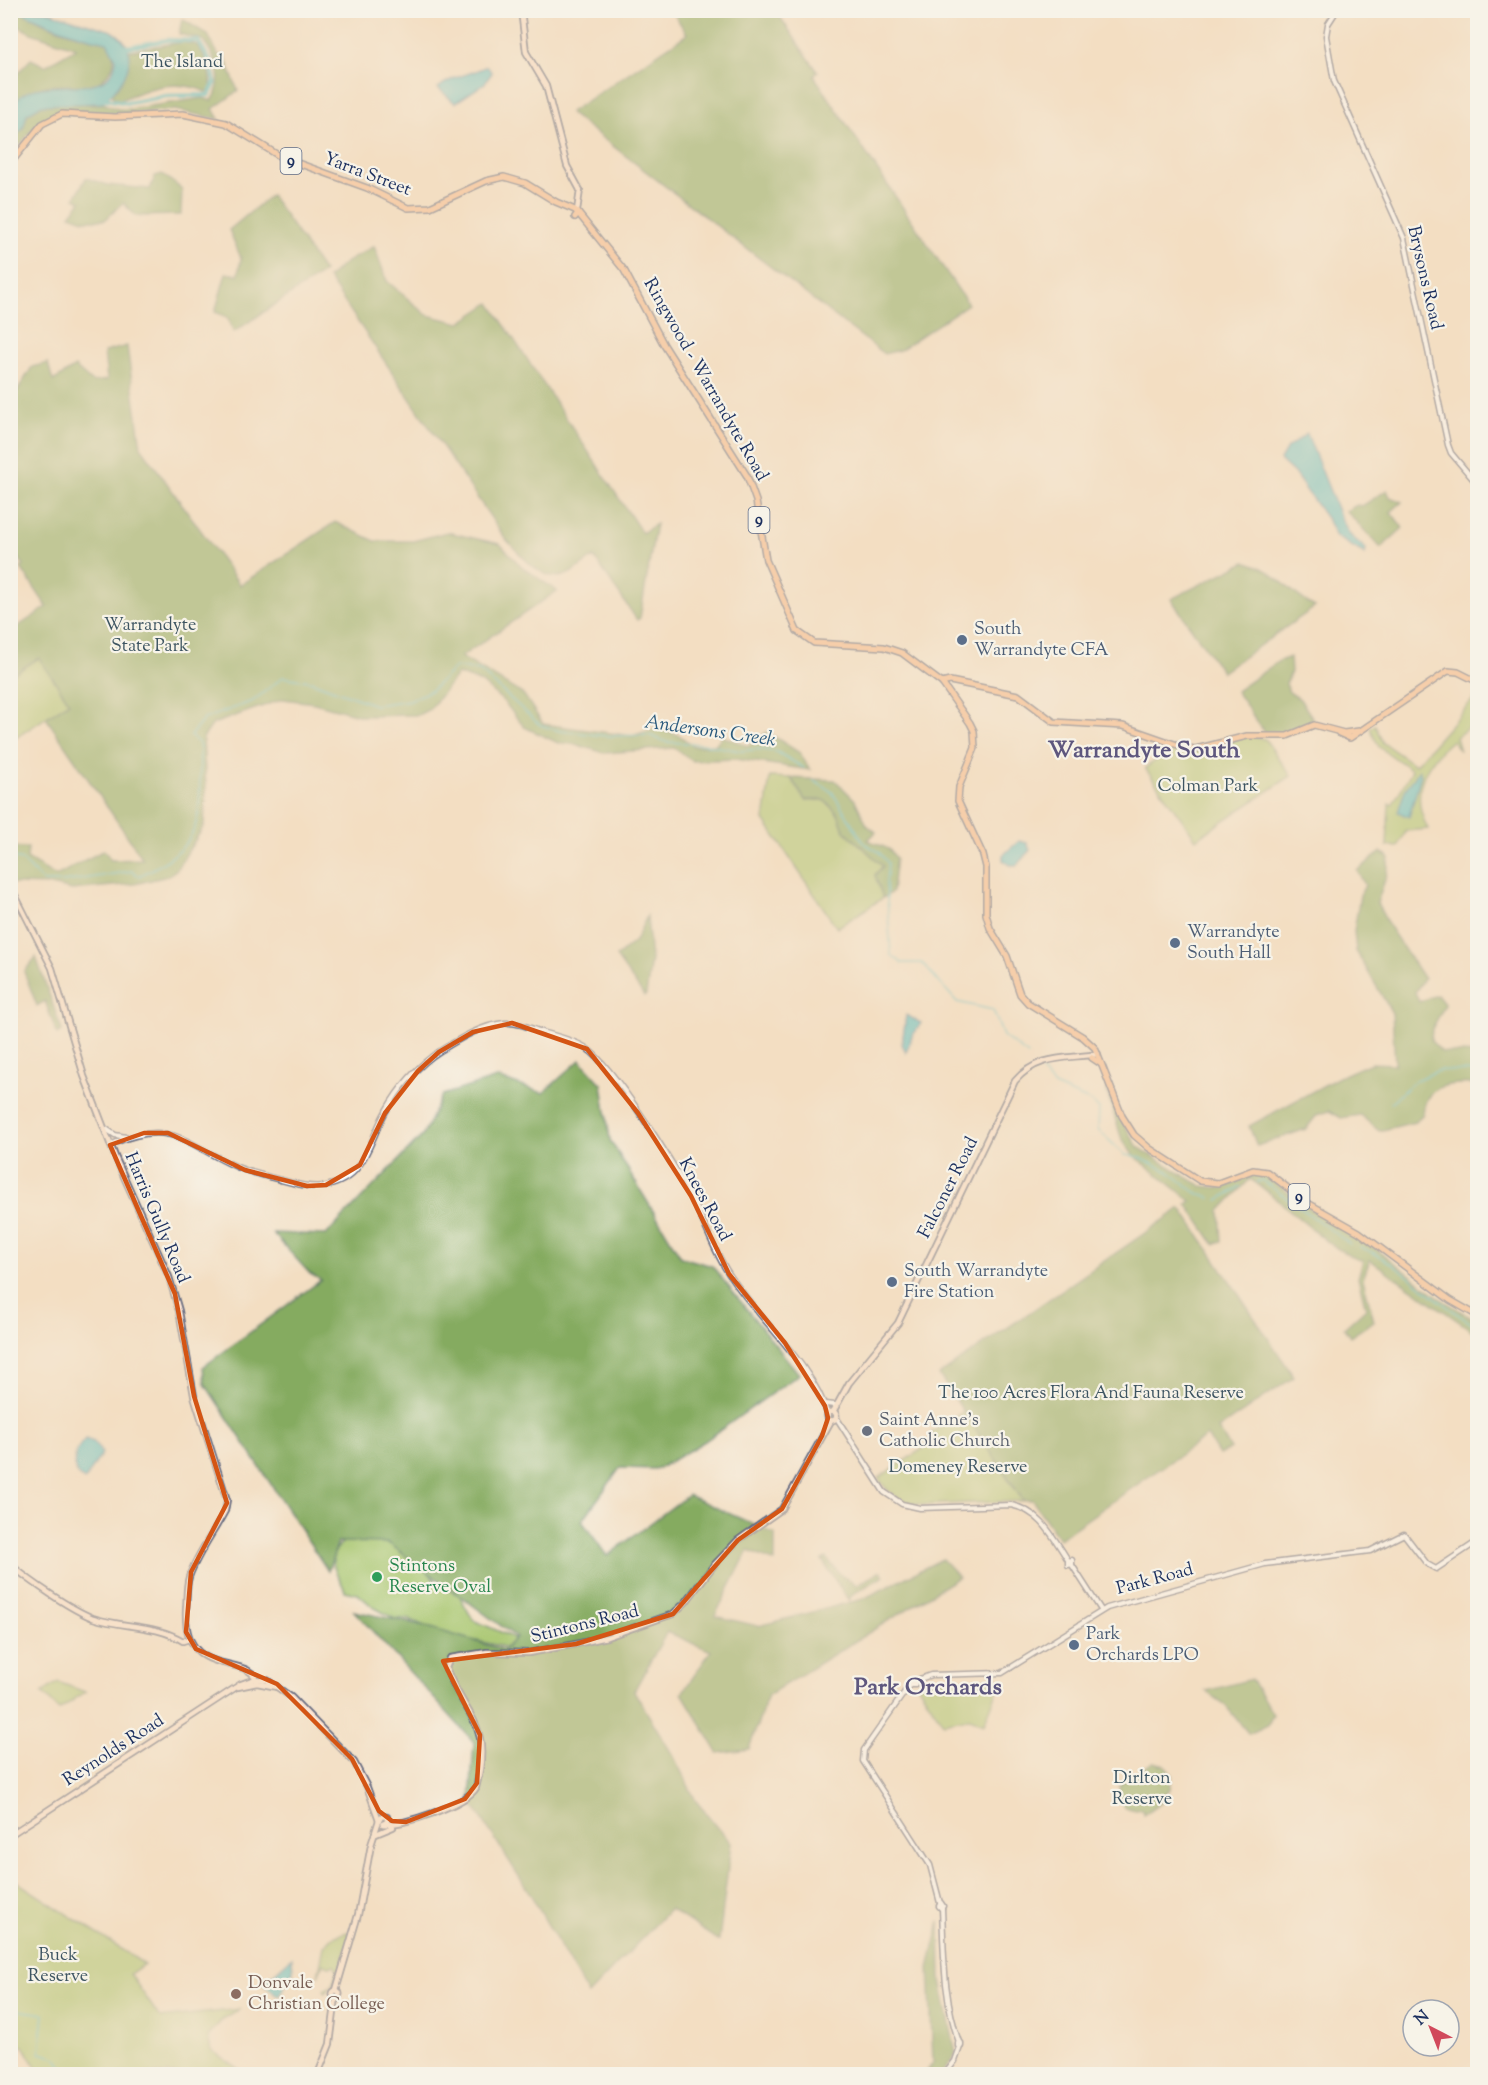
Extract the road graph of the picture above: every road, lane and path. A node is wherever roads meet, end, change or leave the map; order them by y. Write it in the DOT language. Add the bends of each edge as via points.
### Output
graph roads {
  1 [pos="521,10"];
  2 [pos="1337,10"];
  3 [pos="10,164"];
  4 [pos="574,212"];
  5 [pos="1478,485"];
  6 [pos="953,682"];
  7 [pos="1478,682"];
  8 [pos="943,683"];
  9 [pos="948,690"];
  10 [pos="10,885"];
  11 [pos="1093,1045"];
  12 [pos="1099,1055"];
  13 [pos="1082,1056"];
  14 [pos="1092,1058"];
  15 [pos="1109,1082"];
  16 [pos="103,1125"];
  17 [pos="130,1137"];
  18 [pos="110,1145"];
  19 [pos="1478,1316"];
  20 [pos="842,1394"];
  21 [pos="822,1400"];
  22 [pos="825,1404"];
  23 [pos="835,1405"];
  24 [pos="831,1417"];
  25 [pos="843,1432"];
  26 [pos="1478,1541"];
  27 [pos="11,1563"];
  28 [pos="1101,1610"];
  29 [pos="188,1638"];
  30 [pos="254,1678"];
  31 [pos="233,1689"];
  32 [pos="375,1806"];
  33 [pos="386,1817"];
  34 [pos="381,1822"];
  35 [pos="406,1822"];
  36 [pos="399,1825"];
  37 [pos="10,1834"];
  38 [pos="376,1834"];
  39 [pos="373,1839"];
  40 [pos="318,2074"];
  41 [pos="945,2074"];
  1 -- 4 [label="main road" via="526,52 546,86 567,166 579,186 581,198"];
  2 -- 5 [label="street, Brysons Road" via="1326,36 1334,81 1404,238 1448,445"];
  3 -- 4 [label="main road, Yarra Street / 9" via="42,124 62,114 183,114 226,123 267,150 408,208 430,207 486,181 504,177 525,183"];
  4 -- 8 [label="main road, Ringwood - Warrandyte Road / 9" via="624,270 664,345 747,476 756,501 766,561 797,631 820,644 896,650"];
  6 -- 7 [label="main road" via="1022,697 1054,722 1123,726 1196,749 1247,736 1287,736 1314,725 1348,735 1448,672 1458,672"];
  6 -- 8 [label="main road"];
  6 -- 9 [label="main road"];
  8 -- 9 [label="main road, Ringwood - Warrandyte Road / 9"];
  9 -- 11 [label="main road, Ringwood - Warrandyte Road / 9" via="970,723 975,739 958,801 983,855 990,928 1020,994"];
  10 -- 16 [label="main road, Harris Gully Road" via="52,968 70,1035"];
  11 -- 12 [label="main road, Ringwood - Warrandyte Road / 9"];
  11 -- 13 [label="main road" via="1092,1052"];
  12 -- 13 [label="main road, Falconer Road"];
  12 -- 14 [label="main road, Falconer Road"];
  12 -- 15 [label="main road, Ringwood - Warrandyte Road / 9"];
  13 -- 14 [label="main road, Falconer Road"];
  13 -- 20 [label="main road, Falconer Road" via="1044,1060 1015,1081 898,1323"];
  14 -- 15 [label="main road" via="1101,1064"];
  15 -- 19 [label="main road, Ringwood - Warrandyte Road / 9" via="1134,1135 1192,1177 1213,1184 1248,1170 1267,1172 1306,1202 1359,1232 1449,1300"];
  16 -- 17 [label="street" via="115,1135"];
  16 -- 18 [label="main road, Harris Gully Road"];
  17 -- 18 [label="street"];
  17 -- 21 [label="street, Knees Road" via="168,1133 255,1173 307,1186 336,1183 360,1165 391,1103 432,1056 481,1029 512,1023 580,1045 603,1063 691,1196 729,1274 785,1343"];
  18 -- 29 [label="main road, Harris Gully Road" via="175,1294 194,1396 227,1500 225,1511 188,1580"];
  20 -- 23 [label="main road, Falconer Road"];
  20 -- 24 [label="main road, Falconer Road"];
  21 -- 22 [label="street, Knees Road"];
  21 -- 24 [label="street, Knees Road"];
  22 -- 23 [label="street"];
  22 -- 24 [label="street, Knees Road"];
  23 -- 24 [label="main road, Falconer Road"];
  24 -- 25 [label="street, Knees Road"];
  24 -- 25 [label="street, Knees Road"];
  24 -- 35 [label="main road, Stintons Road" via="782,1509 738,1539 673,1614 576,1644 529,1653 488,1652 450,1658 446,1668 449,1676 480,1735 477,1783 467,1798"];
  25 -- 28 [label="street, Knees Road" via="893,1499 920,1508 1011,1505 1038,1516 1072,1561"];
  26 -- 28 [label="street, Park Road" via="1434,1569 1407,1535 1401,1534 1370,1551 1265,1564"];
  27 -- 29 [label="main road" via="27,1578 90,1617"];
  28 -- 41 [label="street, Park Road" via="1005,1672 936,1675 913,1683 862,1758 930,1865 941,1906 944,1983 959,2045 955,2061"];
  29 -- 30 [label="main road" via="208,1658"];
  30 -- 31 [label="main road, Reynolds Road"];
  30 -- 31 [label="main road, Reynolds Road"];
  30 -- 32 [label="main road" via="280,1688 352,1759"];
  31 -- 37 [label="main road, Reynolds Road"];
  32 -- 33 [label="main road"];
  32 -- 34 [label="main road"];
  33 -- 34 [label="main road" via="382,1816"];
  33 -- 35 [label="main road"];
  34 -- 36 [label="main road, Stintons Road"];
  34 -- 38 [label="main road"];
  34 -- 39 [label="main road"];
  35 -- 36 [label="main road, Stintons Road"];
  36 -- 38 [label="main road"];
  38 -- 39 [label="main road"];
  39 -- 40 [label="main road" via="358,1915 336,1990 339,1994 330,2044"];
}
